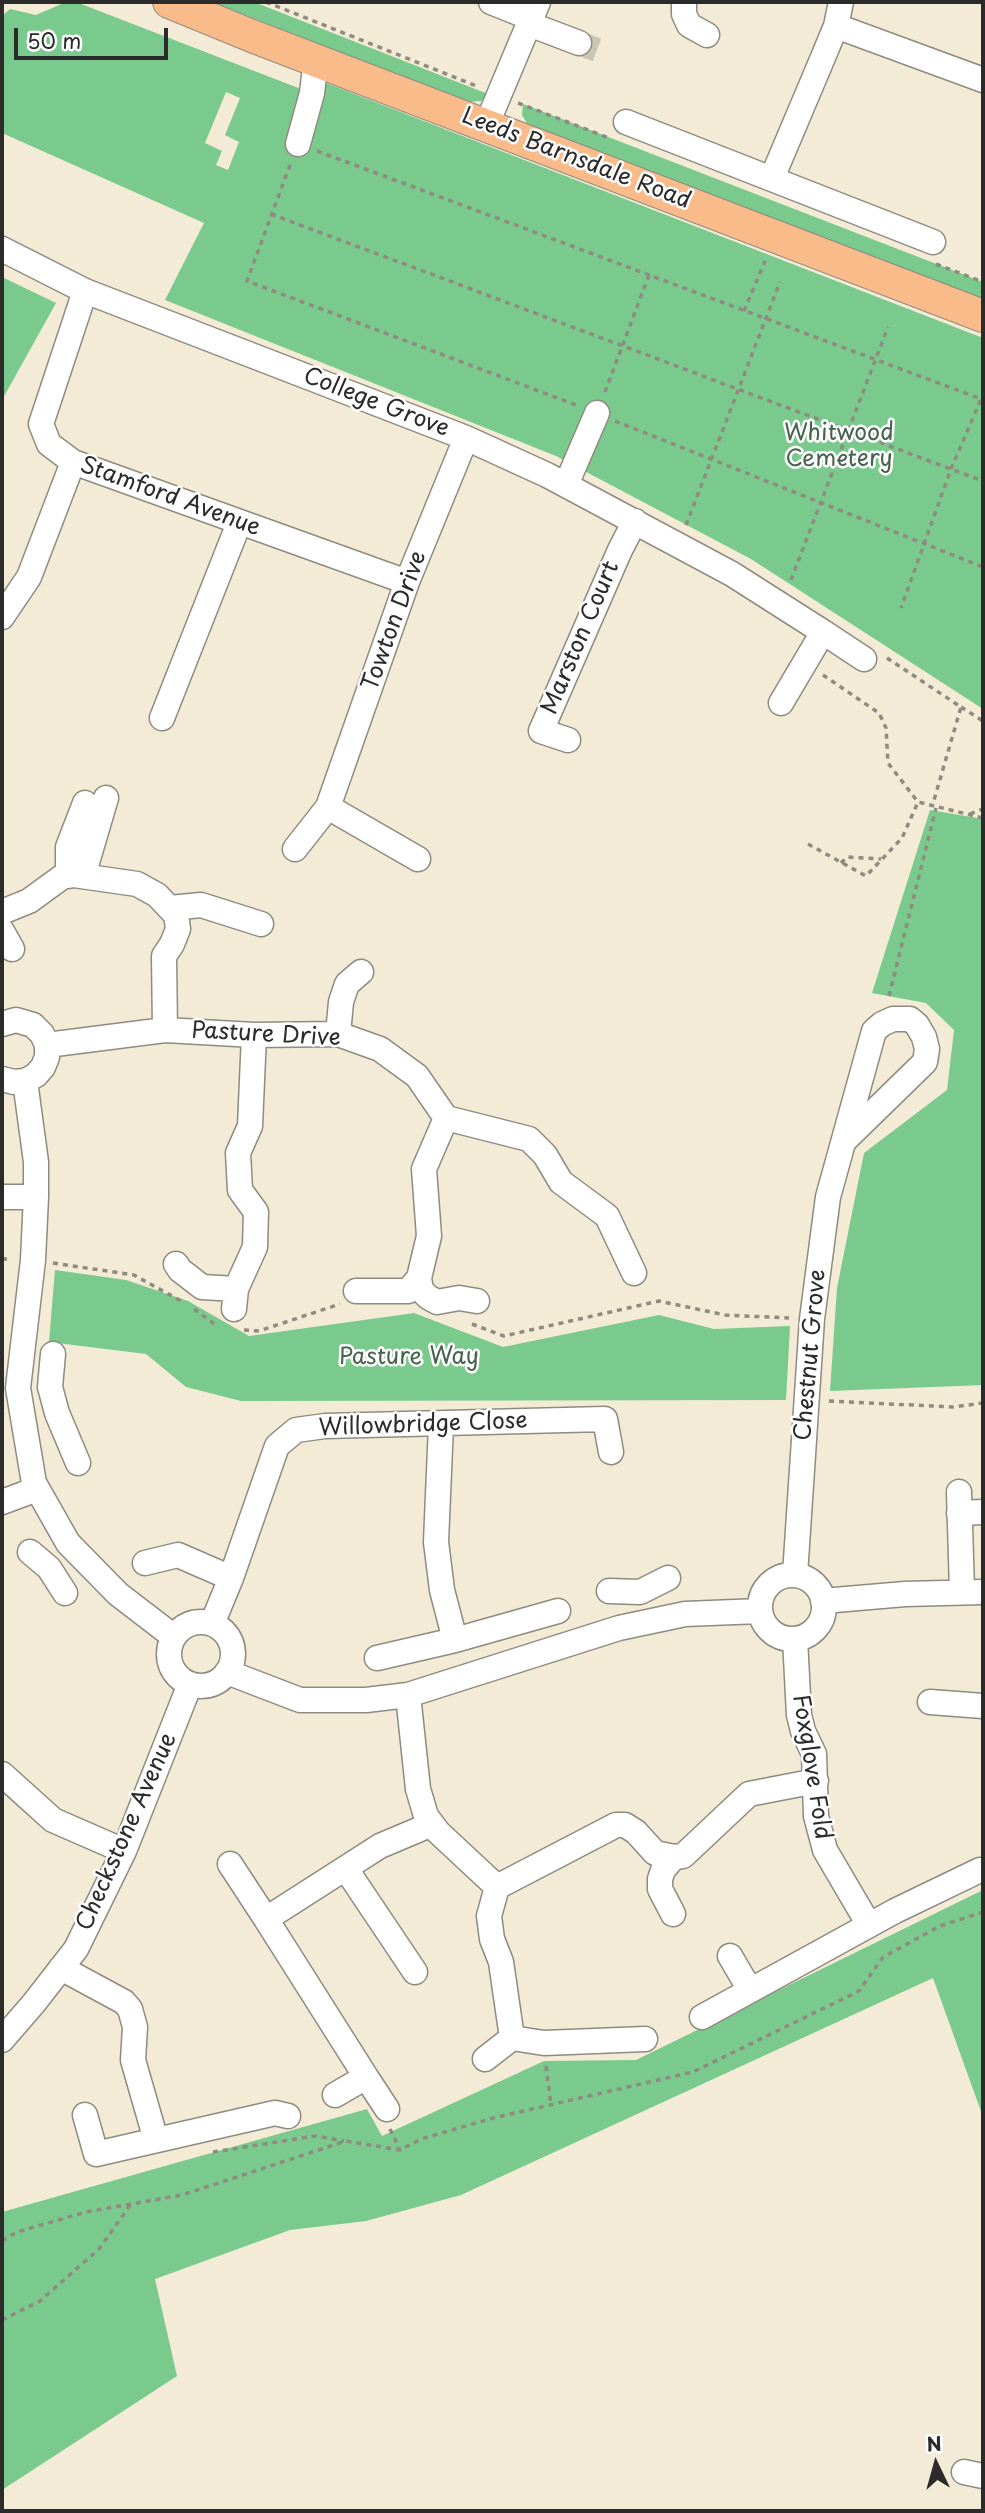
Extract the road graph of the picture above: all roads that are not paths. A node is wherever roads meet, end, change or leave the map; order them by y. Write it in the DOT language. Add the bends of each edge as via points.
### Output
graph roads {
  1 [pos="169,2"];
  2 [pos="491,2"];
  3 [pos="684,2"];
  4 [pos="838,14"];
  5 [pos="533,15"];
  6 [pos="708,35"];
  7 [pos="579,43"];
  8 [pos="316,59"];
  9 [pos="983,80"];
  10 [pos="626,122"];
  11 [pos="486,126"];
  12 [pos="298,144"];
  13 [pos="772,178"];
  14 [pos="933,242"];
  15 [pos="2,249"];
  16 [pos="85,291"];
  17 [pos="983,316"];
  18 [pos="597,413"];
  19 [pos="466,438"];
  20 [pos="73,462"];
  21 [pos="566,485"];
  22 [pos="635,522"];
  23 [pos="239,523"];
  24 [pos="407,582"];
  25 [pos="2,617"];
  26 [pos="823,632"];
  27 [pos="864,659"];
  28 [pos="781,703"];
  29 [pos="160,720"];
  30 [pos="568,740"];
  31 [pos="328,807"];
  32 [pos="295,849"];
  33 [pos="421,863"];
  34 [pos="76,876"];
  35 [pos="170,908"];
  36 [pos="2,912"];
  37 [pos="261,924"];
  38 [pos="349,977"];
  39 [pos="3,1018"];
  40 [pos="165,1030"];
  41 [pos="338,1034"];
  42 [pos="254,1035"];
  43 [pos="47,1045"];
  44 [pos="13,1080"];
  45 [pos="446,1118"];
  46 [pos="846,1139"];
  47 [pos="4,1190"];
  48 [pos="36,1197"];
  49 [pos="176,1264"];
  50 [pos="634,1273"];
  51 [pos="419,1278"];
  52 [pos="356,1291"];
  53 [pos="477,1301"];
  54 [pos="20,1373"];
  55 [pos="441,1425"];
  56 [pos="611,1452"];
  57 [pos="78,1463"];
  58 [pos="37,1489"];
  59 [pos="2,1502"];
  60 [pos="967,1506"];
  61 [pos="75,1551"];
  62 [pos="30,1552"];
  63 [pos="145,1563"];
  64 [pos="51,1571"];
  65 [pos="795,1575"];
  66 [pos="231,1578"];
  67 [pos="668,1578"];
  68 [pos="609,1591"];
  69 [pos="640,1591"];
  70 [pos="972,1591"];
  71 [pos="65,1593"];
  72 [pos="823,1601"];
  73 [pos="558,1611"];
  74 [pos="760,1611"];
  75 [pos="651,1621"];
  76 [pos="212,1624"];
  77 [pos="174,1637"];
  78 [pos="795,1639"];
  79 [pos="455,1640"];
  80 [pos="377,1658"];
  81 [pos="228,1672"];
  82 [pos="190,1684"];
  83 [pos="408,1695"];
  84 [pos="931,1700"];
  85 [pos="976,1705"];
  86 [pos="2,1774"];
  87 [pos="816,1781"];
  88 [pos="432,1824"];
  89 [pos="124,1851"];
  90 [pos="674,1857"];
  91 [pos="230,1864"];
  92 [pos="346,1869"];
  93 [pos="980,1870"];
  94 [pos="497,1887"];
  95 [pos="260,1910"];
  96 [pos="673,1914"];
  97 [pos="869,1925"];
  98 [pos="730,1956"];
  99 [pos="61,1968"];
  100 [pos="415,1972"];
  101 [pos="750,1990"];
  102 [pos="702,2017"];
  103 [pos="512,2038"];
  104 [pos="645,2039"];
  105 [pos="2,2040"];
  106 [pos="485,2059"];
  107 [pos="366,2077"];
  108 [pos="335,2095"];
  109 [pos="387,2109"];
  110 [pos="85,2115"];
  111 [pos="288,2116"];
  112 [pos="156,2140"];
  1 -- 8 [label="main road, Leeds Barnsdale Road"];
  2 -- 5 [label="street"];
  3 -- 6 [label="street" via="689,25"];
  4 -- 9 [label="street"];
  4 -- 13 [label="street"];
  5 -- 7 [label="street"];
  5 -- 11 [label="street"];
  8 -- 11 [label="main road, Leeds Barnsdale Road"];
  8 -- 12 [label="street"];
  10 -- 13 [label="street"];
  11 -- 17 [label="main road, Leeds Barnsdale Road"];
  13 -- 14 [label="street"];
  15 -- 16 [label="street, College Grove"];
  16 -- 19 [label="street, College Grove"];
  16 -- 20 [label="street, Stamford Avenue" via="41,424 49,444"];
  18 -- 21 [label="street"];
  19 -- 21 [label="street, College Grove"];
  19 -- 24 [label="street, Towton Drive"];
  20 -- 23 [label="street, Stamford Avenue"];
  20 -- 25 [label="street" via="29,578"];
  21 -- 22 [label="street, College Grove"];
  22 -- 26 [label="street, College Grove" via="740,579"];
  22 -- 30 [label="street, Marston Court" via="541,730"];
  23 -- 24 [label="street, Stamford Avenue"];
  23 -- 29 [label="street"];
  24 -- 31 [label="street, Towton Drive"];
  26 -- 27 [label="street, College Grove"];
  26 -- 28 [label="street"];
  31 -- 32 [label="street, Towton Drive"];
  31 -- 33 [label="street"];
  34 -- 34 [label="street" via="68,847 95,800"];
  34 -- 35 [label="street" via="137,884"];
  34 -- 36 [label="street" via="62,877 29,901"];
  35 -- 37 [label="street" via="201,905"];
  35 -- 40 [label="street" via="178,929 164,956"];
  38 -- 41 [label="street"];
  39 -- 43 [label="street" via="33,1025"];
  40 -- 42 [label="street, Pasture Drive"];
  40 -- 43 [label="street, Pasture Drive"];
  41 -- 42 [label="street, Pasture Drive"];
  41 -- 45 [label="street, Pasture Drive" via="380,1049 417,1076"];
  42 -- 49 [label="street" via="250,1126 238,1153 240,1190 256,1212 255,1247 235,1299 202,1287"];
  43 -- 44 [label="street" via="47,1057 36,1075"];
  44 -- 48 [label="street" via="36,1162"];
  45 -- 50 [label="street" via="529,1139 545,1154 561,1182 607,1216"];
  45 -- 51 [label="street" via="424,1169 429,1236"];
  46 -- 46 [label="street, Chestnut Grove" via="874,1031 882,1024 910,1019 926,1049 925,1062"];
  46 -- 65 [label="street, Chestnut Grove" via="828,1197 812,1319"];
  47 -- 48 [label="street"];
  48 -- 54 [label="street"];
  51 -- 52 [label="street" via="408,1291"];
  51 -- 53 [label="street" via="421,1290 437,1302"];
  54 -- 57 [label="street" via="52,1366 50,1387"];
  54 -- 58 [label="street" via="18,1388"];
  55 -- 56 [label="street, Willowbridge Close" via="605,1419"];
  55 -- 66 [label="street, Willowbridge Close" via="296,1430 277,1447"];
  55 -- 79 [label="street" via="436,1542"];
  58 -- 59 [label="street"];
  58 -- 61 [label="street"];
  60 -- 70 [label="street"];
  61 -- 64 [label="street"];
  61 -- 77 [label="street" via="118,1594"];
  62 -- 64 [label="street"];
  63 -- 66 [label="street" via="178,1555"];
  64 -- 71 [label="street"];
  65 -- 72 [label="street" via="815,1584"];
  65 -- 74 [label="street" via="768,1586"];
  66 -- 76 [label="street, Willowbridge Close"];
  67 -- 69 [label="street"];
  68 -- 69 [label="street"];
  69 -- 75 [label="street"];
  70 -- 72 [label="street"];
  72 -- 78 [label="street" via="815,1629"];
  73 -- 79 [label="street"];
  74 -- 75 [label="street" via="685,1614"];
  74 -- 78 [label="street" via="768,1629"];
  75 -- 83 [label="street"];
  76 -- 77 [label="street" via="186,1626"];
  76 -- 81 [label="street" via="231,1644"];
  77 -- 82 [label="street" via="170,1665"];
  78 -- 87 [label="street, Foxglove Fold" via="799,1715 814,1754"];
  79 -- 80 [label="street"];
  81 -- 82 [label="street" via="211,1685"];
  81 -- 83 [label="street" via="300,1700"];
  82 -- 89 [label="street, Checkstone Avenue"];
  83 -- 88 [label="street" via="418,1789"];
  84 -- 85 [label="street"];
  86 -- 89 [label="street" via="53,1820"];
  87 -- 90 [label="street" via="749,1794 683,1856"];
  87 -- 97 [label="street, Foxglove Fold" via="817,1816 825,1850"];
  88 -- 92 [label="street" via="380,1846"];
  88 -- 94 [label="street"];
  89 -- 99 [label="street, Checkstone Avenue" via="76,1950"];
  90 -- 94 [label="street" via="655,1853 636,1832 616,1825"];
  90 -- 96 [label="street" via="660,1879"];
  91 -- 95 [label="street"];
  92 -- 95 [label="street"];
  92 -- 100 [label="street"];
  93 -- 97 [label="street"];
  94 -- 103 [label="street" via="489,1916"];
  95 -- 107 [label="street"];
  97 -- 101 [label="street"];
  98 -- 101 [label="street"];
  99 -- 105 [label="street, Checkstone Avenue"];
  99 -- 112 [label="street" via="124,2002 130,2010 135,2027 133,2060"];
  101 -- 102 [label="street"];
  103 -- 104 [label="street" via="544,2043"];
  103 -- 106 [label="street"];
  107 -- 108 [label="street"];
  107 -- 109 [label="street"];
  110 -- 112 [label="street" via="96,2154"];
  111 -- 112 [label="street" via="275,2113"];
}
